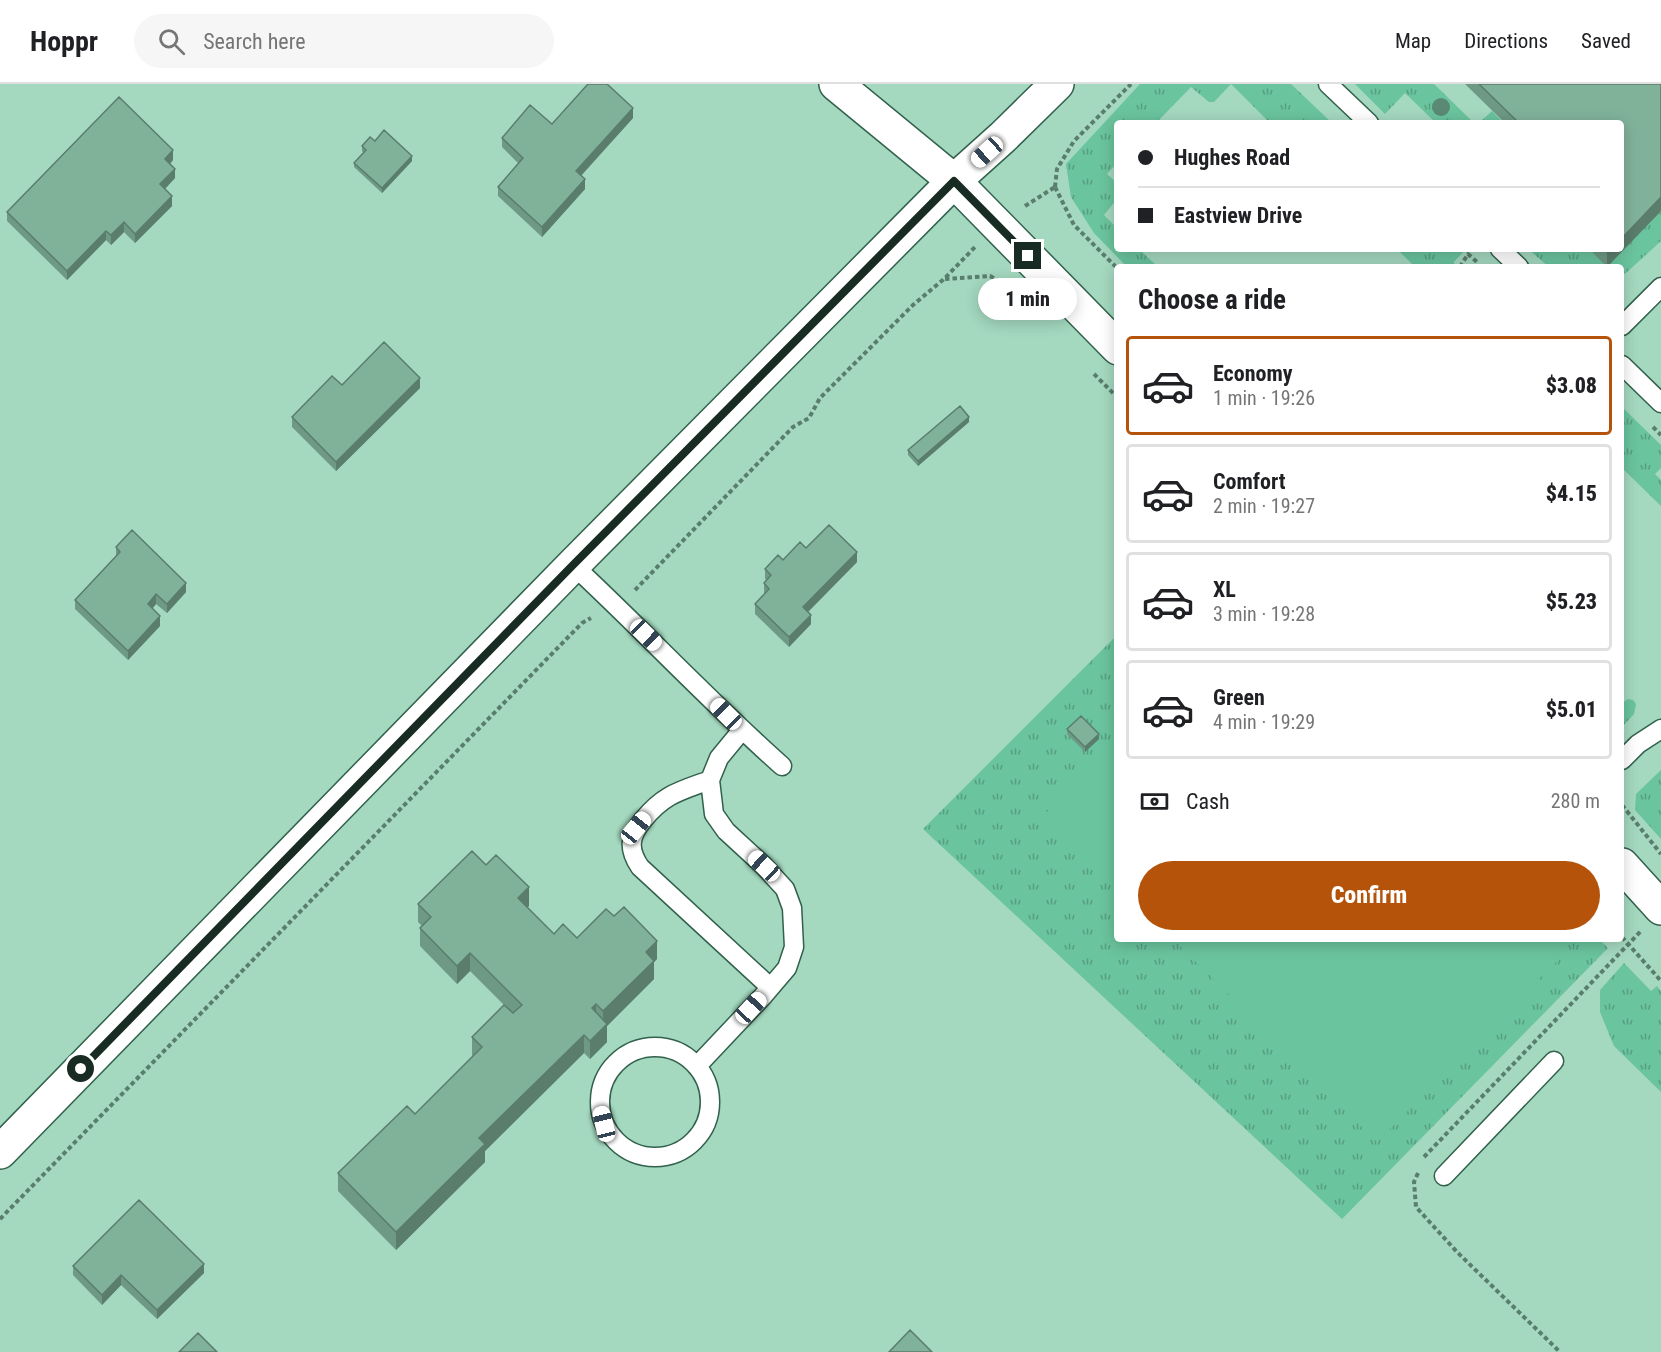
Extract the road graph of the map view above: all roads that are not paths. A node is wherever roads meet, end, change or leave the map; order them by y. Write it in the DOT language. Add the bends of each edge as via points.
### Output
graph roads {
  1 [pos="836,84"];
  2 [pos="1058,84"];
  3 [pos="1328,84"];
  4 [pos="1366,120"];
  5 [pos="954,181"];
  6 [pos="1503,252"];
  7 [pos="1516,264"];
  8 [pos="1661,287"];
  9 [pos="1624,324"];
  10 [pos="1114,344"];
  11 [pos="1624,367"];
  12 [pos="1661,403"];
  13 [pos="573,565"];
  14 [pos="1661,729"];
  15 [pos="742,730"];
  16 [pos="1624,758"];
  17 [pos="782,766"];
  18 [pos="710,780"];
  19 [pos="1627,870"];
  20 [pos="1661,908"];
  21 [pos="770,987"];
  22 [pos="1554,1061"];
  23 [pos="697,1066"];
  24 [pos="0,1152"];
  25 [pos="1444,1176"];
  1 -- 5 [label="main road"];
  2 -- 5 [label="main road"];
  3 -- 4 [label="lane"];
  5 -- 10 [label="main road"];
  5 -- 13 [label="main road"];
  6 -- 7 [label="lane"];
  8 -- 9 [label="lane"];
  11 -- 12 [label="lane"];
  13 -- 15 [label="lane"];
  13 -- 24 [label="main road"];
  14 -- 16 [label="lane"];
  15 -- 17 [label="lane"];
  15 -- 18 [label="lane" via="719,758"];
  18 -- 21 [label="lane" via="714,814 785,889 792,908 794,947 787,968"];
  18 -- 21 [label="lane" via="656,804 636,828 631,841 633,855 640,867"];
  19 -- 20 [label="main road"];
  21 -- 23 [label="lane"];
  22 -- 25 [label="lane"];
  23 -- 23 [label="lane" via="684,1055 651,1047 620,1060 601,1088 604,1124 615,1140 630,1152 648,1157 667,1157 685,1149 700,1135 711,1101"];
}
